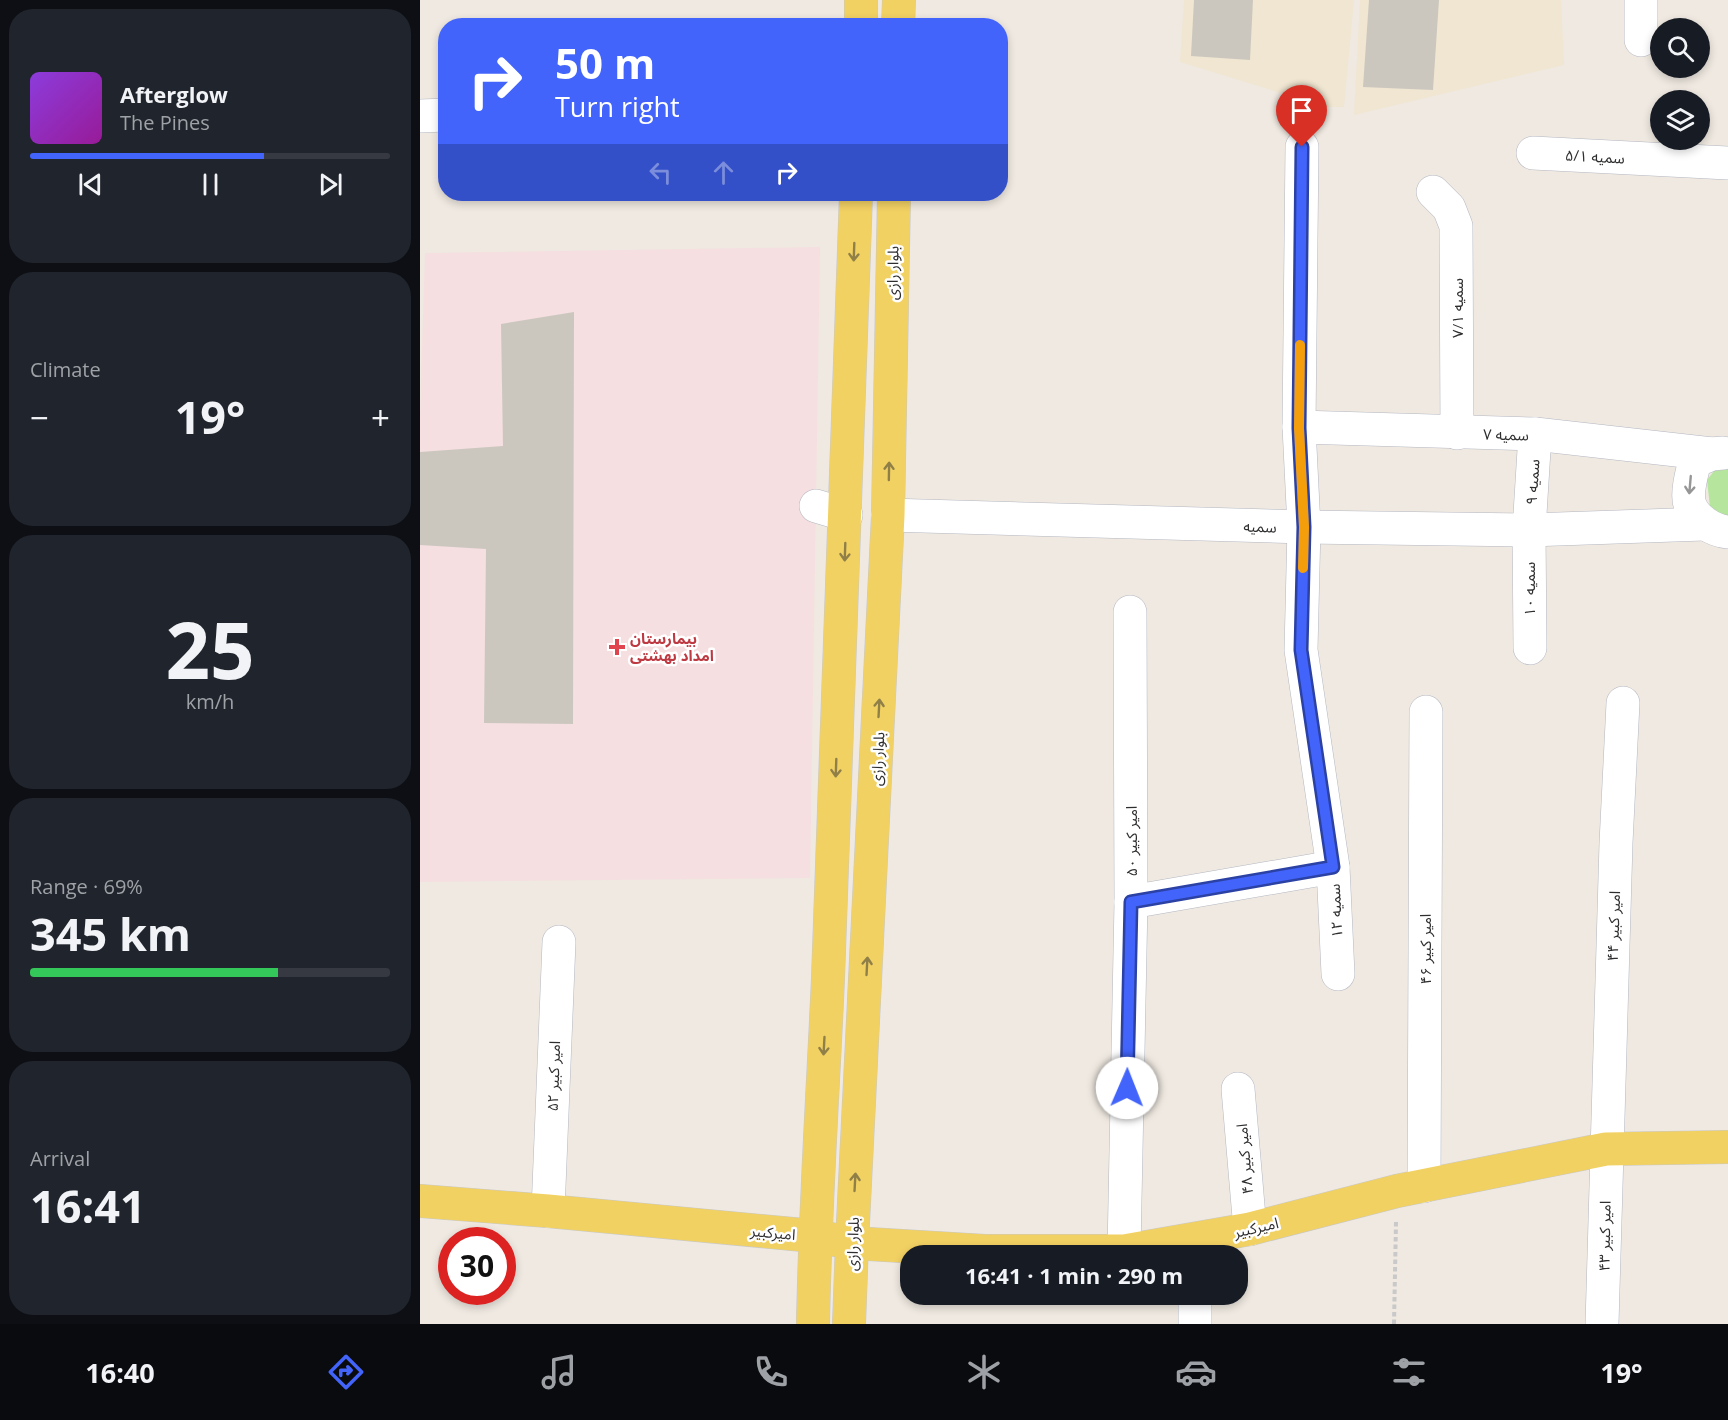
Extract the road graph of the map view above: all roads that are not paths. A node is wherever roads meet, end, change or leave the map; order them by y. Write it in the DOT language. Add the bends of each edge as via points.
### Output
graph roads {
  1 [pos="861,0"];
  2 [pos="899,0"];
  3 [pos="1641,0"];
  4 [pos="861,18"];
  5 [pos="898,18"];
  6 [pos="1641,40"];
  7 [pos="438,115"];
  8 [pos="420,116"];
  9 [pos="1302,147"];
  10 [pos="1533,153"];
  11 [pos="1728,163"];
  12 [pos="1433,192"];
  13 [pos="855,201"];
  14 [pos="894,201"];
  15 [pos="1299,428"];
  16 [pos="1457,432"];
  17 [pos="1535,434"];
  18 [pos="1720,454"];
  19 [pos="888,515"];
  20 [pos="1304,527"];
  21 [pos="1716,528"];
  22 [pos="1529,531"];
  23 [pos="1130,612"];
  24 [pos="1530,648"];
  25 [pos="1623,703"];
  26 [pos="1426,712"];
  27 [pos="1333,867"];
  28 [pos="1131,902"];
  29 [pos="559,942"];
  30 [pos="1338,974"];
  31 [pos="827,1003"];
  32 [pos="865,1004"];
  33 [pos="1238,1089"];
  34 [pos="1728,1146"];
  35 [pos="1606,1149"];
  36 [pos="1411,1189"];
  37 [pos="420,1201"];
  38 [pos="548,1211"];
  39 [pos="1250,1229"];
  40 [pos="814,1236"];
  41 [pos="852,1243"];
  42 [pos="1124,1245"];
  43 [pos="1202,1245"];
  44 [pos="900,1246"];
  45 [pos="1195,1305"];
  46 [pos="813,1324"];
  47 [pos="849,1324"];
  48 [pos="1195,1324"];
  49 [pos="1602,1324"];
  1 -- 4 [label="main road"];
  2 -- 5 [label="main road"];
  3 -- 6 [label="street"];
  7 -- 8 [label="street"];
  9 -- 15 [label="street, سمیه ۱۲"];
  10 -- 11 [label="street, سمیه ۵/۱"];
  12 -- 16 [label="street, سمیه ۷/۱" via="1449,208 1456,226"];
  13 -- 31 [label="main road, one-way" via="831,511"];
  19 -- 14 [label="main road, بلوار رازی, one-way"];
  15 -- 16 [label="street, سمیه ۷"];
  15 -- 20 [label="street, سمیه ۱۲"];
  16 -- 17 [label="street, سمیه ۷"];
  17 -- 18 [label="street, سمیه ۷"];
  17 -- 22 [label="street, سمیه ۹"];
  18 -- 21 [label="street, one-way" via="1695,461 1690,480 1690,504"];
  19 -- 20 [label="street, سمیه"];
  32 -- 19 [label="main road, بلوار رازی, one-way"];
  20 -- 22 [label="street, سمیه"];
  20 -- 27 [label="street, سمیه ۱۲" via="1301,650"];
  21 -- 22 [label="street, سمیه"];
  22 -- 24 [label="street, سمیه ۱۰"];
  23 -- 28 [label="street, امیر کبیر ۵۰"];
  25 -- 35 [label="street, امیر کبیر ۴۴"];
  26 -- 36 [label="street, امیر کبیر ۴۶"];
  27 -- 28 [label="street"];
  27 -- 30 [label="street, سمیه ۱۲"];
  28 -- 42 [label="street, امیر کبیر ۵۰"];
  29 -- 38 [label="street, امیر کبیر ۵۲"];
  31 -- 32 [label="main road"];
  31 -- 40 [label="main road, one-way"];
  41 -- 32 [label="main road, بلوار رازی, one-way"];
  33 -- 39 [label="street, امیر کبیر ۴۸"];
  34 -- 35 [label="main road, امیرکبیر"];
  35 -- 36 [label="main road, امیرکبیر"];
  35 -- 49 [label="street, امیر کبیر ۴۳"];
  36 -- 39 [label="main road, امیرکبیر"];
  37 -- 38 [label="main road, امیرکبیر"];
  38 -- 40 [label="main road, امیرکبیر"];
  39 -- 43 [label="main road, امیرکبیر"];
  40 -- 41 [label="main road, امیرکبیر"];
  40 -- 46 [label="main road"];
  41 -- 44 [label="main road, امیرکبیر"];
  41 -- 47 [label="main road, بلوار رازی"];
  45 -- 48 [label="street"];
}
